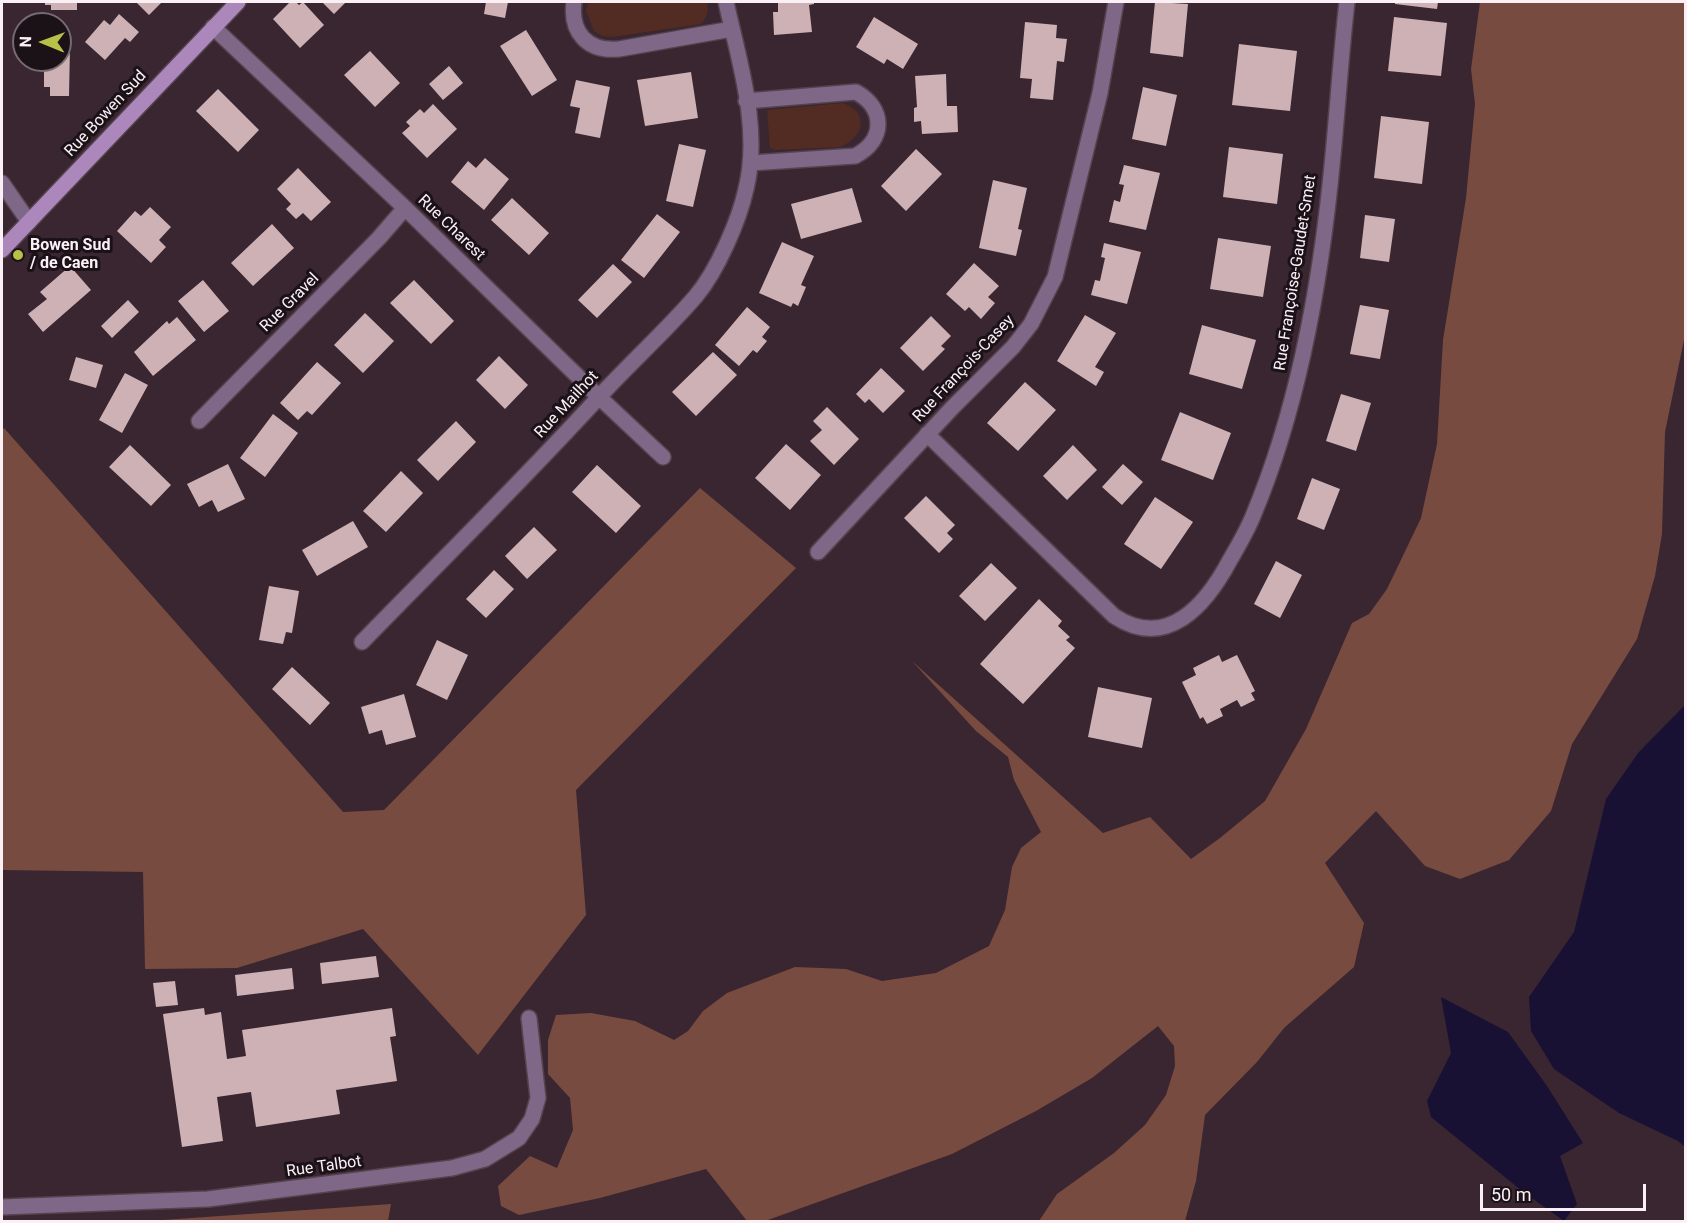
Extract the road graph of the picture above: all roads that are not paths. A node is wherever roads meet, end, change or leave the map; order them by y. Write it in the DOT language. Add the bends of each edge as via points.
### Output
graph roads {
  1 [pos="238,2"];
  2 [pos="574,2"];
  3 [pos="726,2"];
  4 [pos="1116,2"];
  5 [pos="1347,2"];
  6 [pos="213,27"];
  7 [pos="732,29"];
  8 [pos="747,101"];
  9 [pos="751,163"];
  10 [pos="2,183"];
  11 [pos="405,208"];
  12 [pos="29,222"];
  13 [pos="2,250"];
  14 [pos="599,397"];
  15 [pos="199,420"];
  16 [pos="927,434"];
  17 [pos="663,457"];
  18 [pos="818,552"];
  19 [pos="362,642"];
  20 [pos="529,1018"];
  21 [pos="2,1207"];
  1 -- 6 [label="street, Rue Bowen Sud"];
  2 -- 7 [label="street" via="572,12 578,32 600,49"];
  3 -- 7 [label="street, Rue Mailhot"];
  4 -- 16 [label="street, Rue François-Casey" via="1100,93 1055,277 1031,324"];
  5 -- 16 [label="street, Rue Françoise-Gaudet-Smet" via="1323,234 1297,378 1252,518 1219,581 1201,604 1168,625 1128,625"];
  6 -- 11 [label="street, Rue Charest"];
  6 -- 12 [label="street, Rue Bowen Sud"];
  7 -- 8 [label="street, Rue Mailhot"];
  8 -- 9 [label="street, Rue Mailhot"];
  8 -- 9 [label="street" via="856,92 866,97 878,116 876,136 855,156"];
  9 -- 14 [label="street, Rue Mailhot" via="732,232 698,294"];
  10 -- 12 [label="street"];
  11 -- 14 [label="street, Rue Charest"];
  11 -- 15 [label="street, Rue Gravel"];
  12 -- 13 [label="street, Rue Bowen Sud"];
  14 -- 17 [label="street, Rue Charest"];
  14 -- 19 [label="street, Rue Mailhot"];
  16 -- 18 [label="street, Rue François-Casey"];
  20 -- 21 [label="street, Rue Talbot" via="538,1098 532,1119 519,1138 486,1159 452,1168 217,1198"];
}
